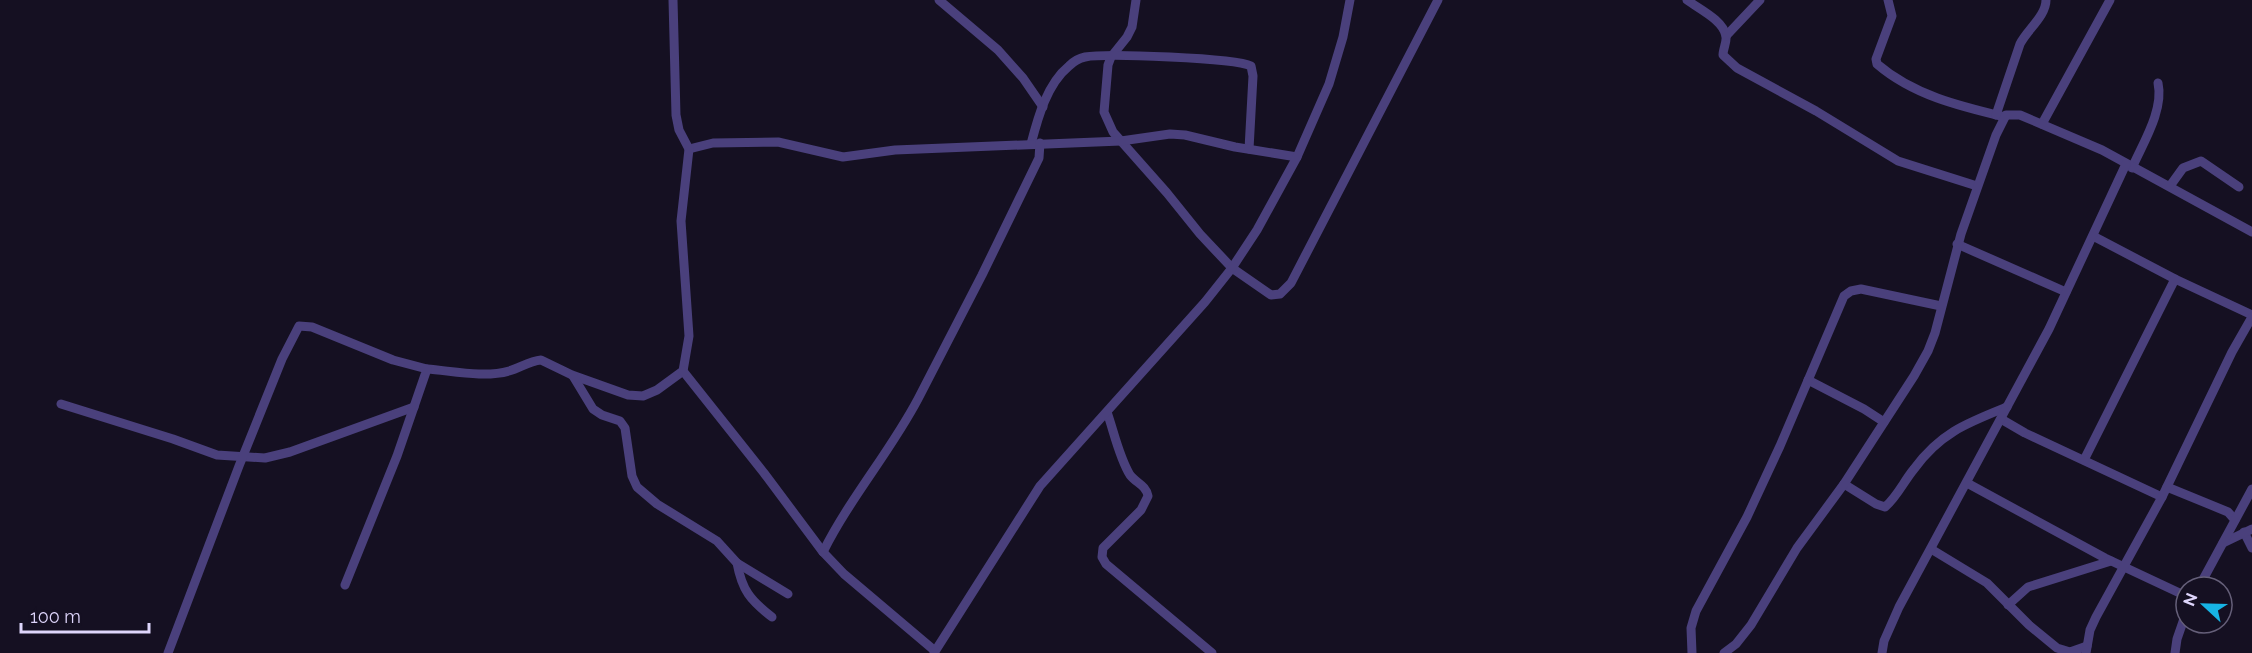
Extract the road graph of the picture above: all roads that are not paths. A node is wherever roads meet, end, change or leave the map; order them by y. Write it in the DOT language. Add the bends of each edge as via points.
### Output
graph roads {
  1 [pos="674,0"];
  2 [pos="939,0"];
  3 [pos="1136,0"];
  4 [pos="1350,0"];
  5 [pos="1438,0"];
  6 [pos="1687,0"];
  7 [pos="1760,0"];
  8 [pos="1888,0"];
  9 [pos="2046,0"];
  10 [pos="2110,0"];
  11 [pos="1726,36"];
  12 [pos="1111,57"];
  13 [pos="2158,83"];
  14 [pos="1043,107"];
  15 [pos="2000,116"];
  16 [pos="2042,124"];
  17 [pos="1121,141"];
  18 [pos="1035,143"];
  19 [pos="688,149"];
  20 [pos="1249,149"];
  21 [pos="1297,157"];
  22 [pos="2129,166"];
  23 [pos="1977,186"];
  24 [pos="2170,186"];
  25 [pos="2238,187"];
  26 [pos="2252,232"];
  27 [pos="2093,236"];
  28 [pos="1958,244"];
  29 [pos="1232,268"];
  30 [pos="2175,279"];
  31 [pos="2066,292"];
  32 [pos="1941,306"];
  33 [pos="2252,316"];
  34 [pos="428,369"];
  35 [pos="683,371"];
  36 [pos="572,375"];
  37 [pos="1808,380"];
  38 [pos="61,404"];
  39 [pos="414,407"];
  40 [pos="2007,407"];
  41 [pos="1107,412"];
  42 [pos="2001,418"];
  43 [pos="1884,422"];
  44 [pos="242,458"];
  45 [pos="2084,460"];
  46 [pos="1966,483"];
  47 [pos="1844,484"];
  48 [pos="2167,487"];
  49 [pos="2252,489"];
  50 [pos="2162,497"];
  51 [pos="2235,520"];
  52 [pos="2248,530"];
  53 [pos="2223,543"];
  54 [pos="2252,548"];
  55 [pos="1931,549"];
  56 [pos="823,552"];
  57 [pos="2111,561"];
  58 [pos="737,563"];
  59 [pos="2123,568"];
  60 [pos="2206,575"];
  61 [pos="345,585"];
  62 [pos="2174,591"];
  63 [pos="788,594"];
  64 [pos="2008,605"];
  65 [pos="772,617"];
  66 [pos="2178,635"];
  67 [pos="2086,649"];
  68 [pos="935,652"];
  69 [pos="168,653"];
  70 [pos="1212,653"];
  71 [pos="1692,653"];
  72 [pos="1724,653"];
  73 [pos="1882,653"];
  74 [pos="2175,653"];
  1 -- 19 [label="street" via="676,115"];
  2 -- 14 [label="street" via="998,51"];
  3 -- 12 [label="street" via="1127,37"];
  4 -- 21 [label="street" via="1344,37 1329,84"];
  5 -- 29 [label="street" via="1291,283 1280,294 1271,295"];
  6 -- 11 [label="street" via="1718,22"];
  7 -- 11 [label="street"];
  8 -- 15 [label="street" via="1892,16 1877,64 1914,90"];
  9 -- 15 [label="street" via="2043,13 2020,44"];
  10 -- 16 [label="street"];
  11 -- 23 [label="street" via="1723,55 1737,68 1898,162"];
  12 -- 14 [label="street" via="1083,58 1069,65"];
  12 -- 17 [label="street" via="1104,112"];
  12 -- 20 [label="street" via="1207,60 1251,66"];
  13 -- 22 [label="street" via="2156,110"];
  14 -- 18 [label="street"];
  15 -- 16 [label="street" via="2012,114"];
  15 -- 23 [label="street"];
  16 -- 22 [label="street"];
  17 -- 18 [label="street"];
  17 -- 20 [label="street" via="1170,134"];
  17 -- 29 [label="street"];
  18 -- 19 [label="street" via="895,150 843,157 778,142 713,143"];
  18 -- 56 [label="street" via="1039,158 918,399"];
  19 -- 35 [label="street" via="681,221 689,336"];
  20 -- 21 [label="street"];
  21 -- 29 [label="street"];
  22 -- 24 [label="street"];
  22 -- 27 [label="street"];
  23 -- 28 [label="street"];
  24 -- 25 [label="street" via="2183,168 2200,161"];
  24 -- 26 [label="street"];
  27 -- 30 [label="street"];
  27 -- 31 [label="street"];
  28 -- 31 [label="street"];
  28 -- 32 [label="street"];
  29 -- 41 [label="street"];
  30 -- 33 [label="street"];
  30 -- 45 [label="street"];
  31 -- 40 [label="street"];
  32 -- 37 [label="street" via="1874,290 1851,291 1844,296"];
  32 -- 43 [label="street" via="1928,351"];
  33 -- 48 [label="street"];
  34 -- 36 [label="street" via="486,374 541,360"];
  34 -- 39 [label="street"];
  34 -- 44 [label="street" via="393,360 312,327 299,326"];
  35 -- 36 [label="street" via="643,396 628,395"];
  35 -- 56 [label="street"];
  36 -- 58 [label="street" via="593,409 620,421 625,428 637,486 657,504 717,541"];
  37 -- 43 [label="street"];
  37 -- 71 [label="street" via="1747,517 1696,611 1691,628"];
  38 -- 44 [label="street" via="217,455"];
  39 -- 44 [label="street" via="290,452"];
  39 -- 61 [label="street"];
  40 -- 42 [label="street"];
  40 -- 47 [label="street" via="1959,426 1940,441 1885,507"];
  41 -- 68 [label="street" via="1040,486"];
  41 -- 70 [label="street" via="1126,466 1148,496 1141,510 1103,548 1102,557"];
  42 -- 45 [label="street"];
  42 -- 46 [label="street"];
  43 -- 47 [label="street"];
  44 -- 69 [label="street"];
  45 -- 50 [label="street"];
  46 -- 55 [label="street"];
  46 -- 57 [label="street"];
  47 -- 72 [label="street" via="1797,548 1750,625"];
  48 -- 50 [label="street"];
  48 -- 51 [label="street" via="2228,512"];
  49 -- 51 [label="street"];
  50 -- 59 [label="street"];
  51 -- 53 [label="street"];
  52 -- 53 [label="street"];
  52 -- 54 [label="street"];
  53 -- 60 [label="street"];
  55 -- 64 [label="street" via="1979,577"];
  55 -- 73 [label="street" via="1899,607"];
  56 -- 68 [label="street"];
  57 -- 59 [label="street"];
  57 -- 64 [label="street" via="2028,587"];
  58 -- 63 [label="street"];
  58 -- 65 [label="street" via="748,596"];
  59 -- 62 [label="street"];
  59 -- 67 [label="street" via="2096,617"];
  64 -- 67 [label="street" via="2056,648 2070,652"];
  66 -- 74 [label="street"];
}
